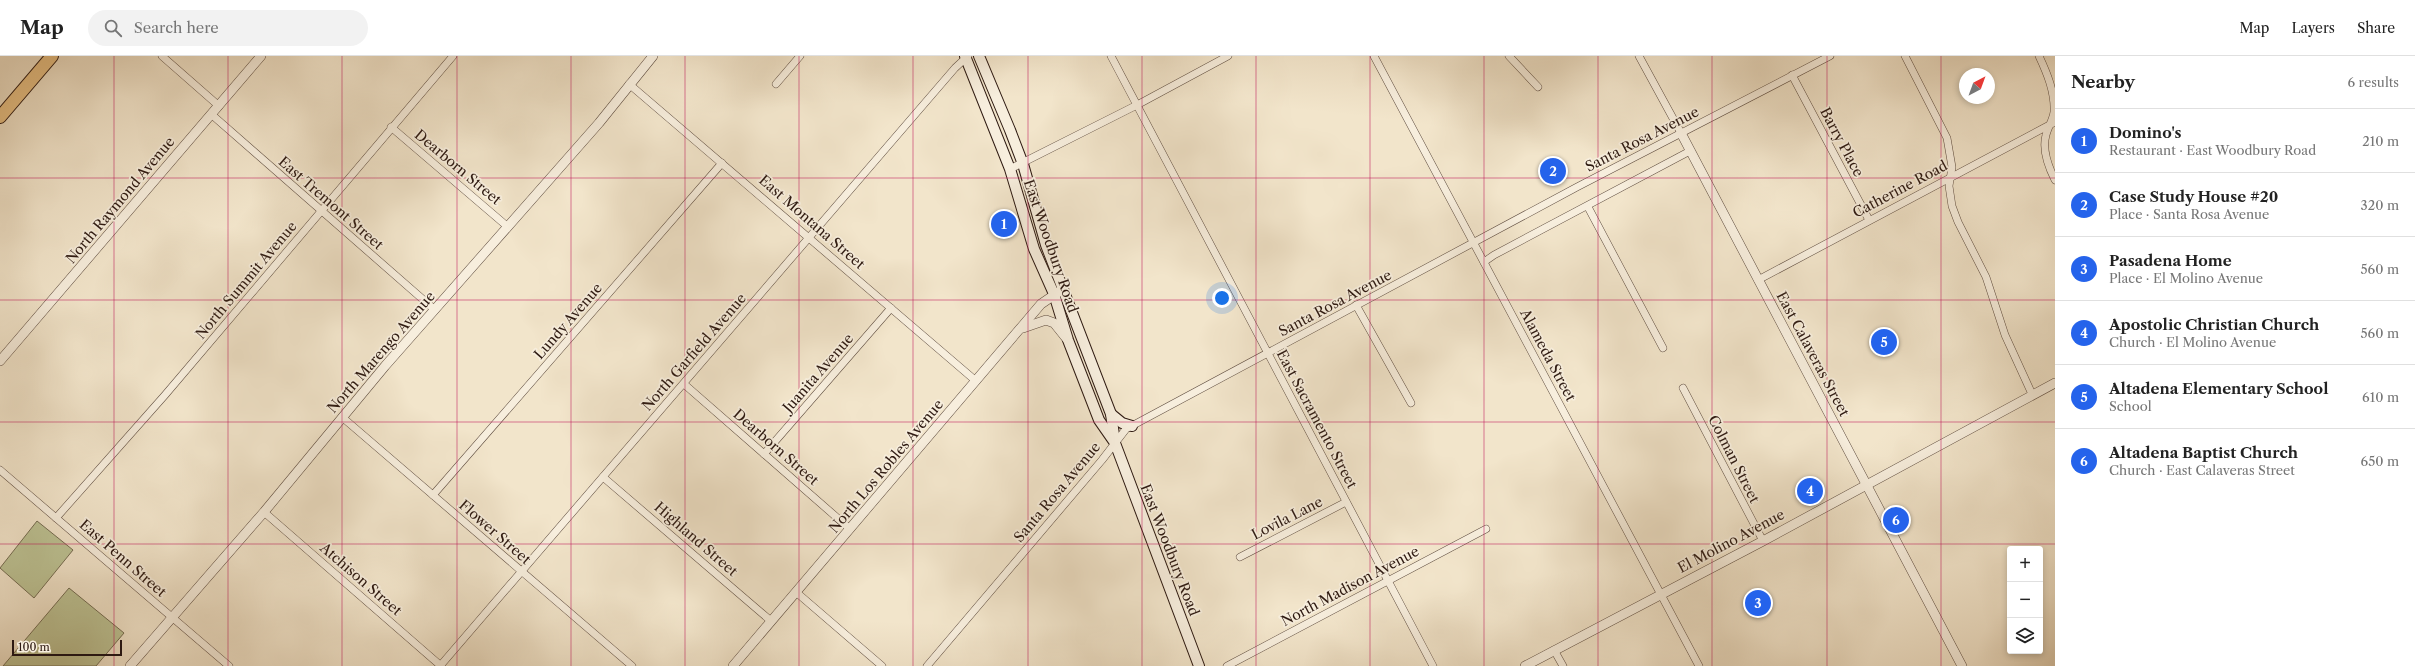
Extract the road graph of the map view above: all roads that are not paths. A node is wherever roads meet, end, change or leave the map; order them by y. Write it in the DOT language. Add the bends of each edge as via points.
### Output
graph roads {
  1 [pos="52,56"];
  2 [pos="162,56"];
  3 [pos="261,56"];
  4 [pos="453,56"];
  5 [pos="653,56"];
  6 [pos="800,56"];
  7 [pos="979,56"];
  8 [pos="1111,56"];
  9 [pos="1228,56"];
  10 [pos="1374,56"];
  11 [pos="1509,56"];
  12 [pos="1639,56"];
  13 [pos="1830,56"];
  14 [pos="1906,56"];
  15 [pos="2039,56"];
  16 [pos="966,57"];
  17 [pos="1792,75"];
  18 [pos="629,84"];
  19 [pos="776,84"];
  20 [pos="1538,87"];
  21 [pos="1137,105"];
  22 [pos="219,106"];
  23 [pos="211,114"];
  24 [pos="0,117"];
  25 [pos="2053,123"];
  26 [pos="392,128"];
  27 [pos="1681,133"];
  28 [pos="1690,151"];
  29 [pos="722,162"];
  30 [pos="1023,164"];
  31 [pos="1010,169"];
  32 [pos="1950,177"];
  33 [pos="2055,180"];
  34 [pos="1588,207"];
  35 [pos="320,211"];
  36 [pos="1038,219"];
  37 [pos="1869,220"];
  38 [pos="1026,223"];
  39 [pos="508,227"];
  40 [pos="809,237"];
  41 [pos="1474,243"];
  42 [pos="1484,262"];
  43 [pos="1758,280"];
  44 [pos="1064,289"];
  45 [pos="1054,294"];
  46 [pos="1356,306"];
  47 [pos="891,308"];
  48 [pos="435,310"];
  49 [pos="1021,328"];
  50 [pos="1068,340"];
  51 [pos="1663,348"];
  52 [pos="1268,353"];
  53 [pos="0,361"];
  54 [pos="976,381"];
  55 [pos="2055,383"];
  56 [pos="684,384"];
  57 [pos="1683,388"];
  58 [pos="2032,394"];
  59 [pos="1411,403"];
  60 [pos="1111,414"];
  61 [pos="342,417"];
  62 [pos="1132,426"];
  63 [pos="1115,443"];
  64 [pos="764,454"];
  65 [pos="0,470"];
  66 [pos="603,477"];
  67 [pos="1866,484"];
  68 [pos="433,495"];
  69 [pos="1346,502"];
  70 [pos="264,512"];
  71 [pos="56,518"];
  72 [pos="1486,529"];
  73 [pos="850,530"];
  74 [pos="1763,541"];
  75 [pos="1240,557"];
  76 [pos="522,572"];
  77 [pos="1389,581"];
  78 [pos="796,592"];
  79 [pos="1661,594"];
  80 [pos="172,617"];
  81 [pos="771,621"];
  82 [pos="1554,650"];
  83 [pos="1960,665"];
  84 [pos="130,666"];
  85 [pos="229,666"];
  86 [pos="440,666"];
  87 [pos="632,666"];
  88 [pos="733,666"];
  89 [pos="882,666"];
  90 [pos="927,666"];
  91 [pos="1199,666"];
  92 [pos="1227,666"];
  93 [pos="1434,666"];
  94 [pos="1525,666"];
  95 [pos="1563,666"];
  96 [pos="1699,666"];
  1 -- 24 [label="main road"];
  2 -- 22 [label="street"];
  3 -- 22 [label="street, North Raymond Avenue"];
  4 -- 26 [label="street, North Summit Avenue"];
  5 -- 18 [label="street, North Marengo Avenue"];
  6 -- 19 [label="street"];
  7 -- 30 [label="main road, East Woodbury Road"];
  8 -- 21 [label="street, East Sacramento Street"];
  9 -- 21 [label="street"];
  10 -- 41 [label="street, Alameda Street"];
  11 -- 20 [label="street"];
  12 -- 27 [label="street, East Calaveras Street"];
  13 -- 17 [label="street, Santa Rosa Avenue"];
  14 -- 32 [label="street" via="1947,138 1952,167"];
  15 -- 25 [label="street" via="2052,91"];
  16 -- 31 [label="main road, East Woodbury Road"];
  16 -- 40 [label="street, North Garfield Avenue"];
  17 -- 27 [label="street, Santa Rosa Avenue"];
  17 -- 37 [label="street, Barry Place"];
  18 -- 29 [label="street, East Montana Street"];
  18 -- 39 [label="street, North Marengo Avenue" via="599,123"];
  21 -- 30 [label="street"];
  21 -- 52 [label="street, East Sacramento Street"];
  22 -- 23 [label="street, North Raymond Avenue"];
  23 -- 35 [label="street, East Tremont Street"];
  23 -- 53 [label="street, North Raymond Avenue"];
  25 -- 32 [label="street, Catherine Road"];
  25 -- 33 [label="street" via="2045,136 2045,146"];
  26 -- 35 [label="street, North Summit Avenue"];
  26 -- 39 [label="street, Dearborn Street"];
  27 -- 28 [label="street, East Calaveras Street"];
  27 -- 41 [label="street, Santa Rosa Avenue"];
  28 -- 34 [label="street"];
  28 -- 43 [label="street, East Calaveras Street"];
  29 -- 40 [label="street, East Montana Street"];
  29 -- 68 [label="street, Lundy Avenue"];
  30 -- 31 [label="street"];
  30 -- 36 [label="main road, East Woodbury Road"];
  31 -- 38 [label="main road, East Woodbury Road"];
  32 -- 37 [label="street, Catherine Road"];
  32 -- 58 [label="street" via="1952,206 1958,222 1983,270 2013,354"];
  34 -- 42 [label="street"];
  34 -- 51 [label="street"];
  35 -- 48 [label="street, East Tremont Street"];
  35 -- 71 [label="street, North Summit Avenue" via="175,383"];
  36 -- 38 [label="main road"];
  36 -- 44 [label="main road, East Woodbury Road"];
  37 -- 43 [label="street, Catherine Road"];
  38 -- 45 [label="main road, East Woodbury Road"];
  39 -- 48 [label="street, North Marengo Avenue"];
  40 -- 47 [label="street, East Montana Street"];
  40 -- 56 [label="street, North Garfield Avenue"];
  41 -- 42 [label="street, Alameda Street"];
  41 -- 46 [label="street, Santa Rosa Avenue"];
  42 -- 79 [label="street, Alameda Street"];
  43 -- 67 [label="street, East Calaveras Street"];
  44 -- 45 [label="street, North Los Robles Avenue"];
  44 -- 60 [label="main road, East Woodbury Road"];
  45 -- 49 [label="street, North Los Robles Avenue" via="1041,304"];
  45 -- 50 [label="main road, East Woodbury Road"];
  46 -- 52 [label="street, Santa Rosa Avenue"];
  46 -- 59 [label="street"];
  47 -- 54 [label="street, East Montana Street"];
  47 -- 64 [label="street, Juanita Avenue"];
  48 -- 61 [label="street, North Marengo Avenue"];
  49 -- 50 [label="street" via="1046,320 1054,323"];
  49 -- 54 [label="street, North Los Robles Avenue"];
  50 -- 63 [label="main road, East Woodbury Road" via="1099,420"];
  52 -- 62 [label="street, Santa Rosa Avenue"];
  52 -- 69 [label="street, East Sacramento Street"];
  54 -- 73 [label="street, North Los Robles Avenue"];
  55 -- 58 [label="street, El Molino Avenue"];
  56 -- 64 [label="street, Dearborn Street"];
  56 -- 66 [label="street, North Garfield Avenue"];
  57 -- 74 [label="street, Colman Street"];
  58 -- 67 [label="street, El Molino Avenue"];
  60 -- 62 [label="main road" via="1122,423"];
  60 -- 63 [label="main road, East Woodbury Road"];
  61 -- 68 [label="street, Flower Street"];
  61 -- 70 [label="street, North Marengo Avenue"];
  62 -- 63 [label="street, Santa Rosa Avenue" via="1126,429"];
  63 -- 90 [label="street, Santa Rosa Avenue"];
  63 -- 91 [label="main road, East Woodbury Road"];
  64 -- 73 [label="street, Dearborn Street"];
  65 -- 71 [label="street, East Penn Street"];
  66 -- 76 [label="street, North Garfield Avenue"];
  66 -- 81 [label="street, Highland Street"];
  67 -- 74 [label="street, El Molino Avenue"];
  67 -- 83 [label="street, East Calaveras Street"];
  68 -- 76 [label="street, Flower Street"];
  69 -- 75 [label="street, Lovila Lane"];
  69 -- 77 [label="street, East Sacramento Street"];
  70 -- 80 [label="street, North Marengo Avenue"];
  70 -- 86 [label="street, Atchison Street"];
  71 -- 80 [label="street, East Penn Street"];
  72 -- 77 [label="street, North Madison Avenue"];
  73 -- 78 [label="street, North Los Robles Avenue"];
  74 -- 79 [label="street, El Molino Avenue"];
  76 -- 86 [label="street, North Garfield Avenue"];
  76 -- 87 [label="street, Flower Street"];
  77 -- 92 [label="street, North Madison Avenue"];
  77 -- 93 [label="street, East Sacramento Street"];
  78 -- 81 [label="street, North Los Robles Avenue"];
  78 -- 89 [label="street"];
  79 -- 82 [label="street, El Molino Avenue"];
  79 -- 96 [label="street, Alameda Street"];
  80 -- 84 [label="street, North Marengo Avenue"];
  80 -- 85 [label="street, East Penn Street"];
  81 -- 88 [label="street, North Los Robles Avenue"];
  82 -- 94 [label="street, El Molino Avenue"];
  82 -- 95 [label="street"];
}
